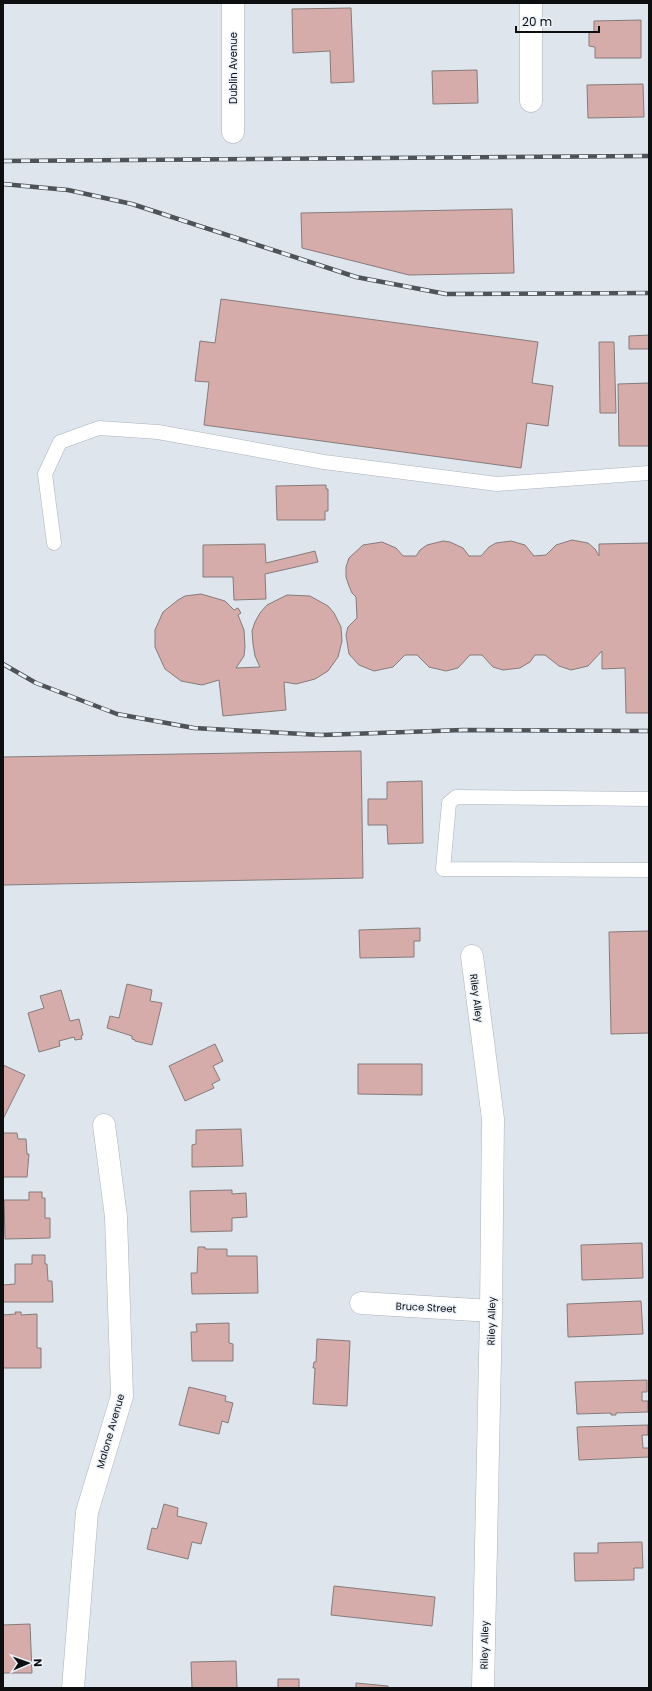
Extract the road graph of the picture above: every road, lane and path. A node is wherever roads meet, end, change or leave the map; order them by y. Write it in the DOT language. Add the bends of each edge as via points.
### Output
graph roads {
  1 [pos="233,3"];
  2 [pos="531,3"];
  3 [pos="531,101"];
  4 [pos="233,132"];
  5 [pos="649,473"];
  6 [pos="54,543"];
  7 [pos="649,799"];
  8 [pos="649,870"];
  9 [pos="472,956"];
  10 [pos="104,1125"];
  11 [pos="361,1304"];
  12 [pos="491,1311"];
  13 [pos="73,1688"];
  14 [pos="483,1688"];
  1 -- 4 [label="street, Dublin Avenue"];
  2 -- 3 [label="street"];
  5 -- 6 [label="lane" via="496,484 324,462 158,432 99,428 60,442 45,474"];
  7 -- 8 [label="lane" via="456,797 449,803 443,869"];
  9 -- 12 [label="street, Riley Alley" via="493,1119"];
  10 -- 13 [label="street, Malone Avenue" via="116,1217 122,1396 87,1512"];
  11 -- 12 [label="street, Bruce Street"];
  12 -- 14 [label="street, Riley Alley"];
}
